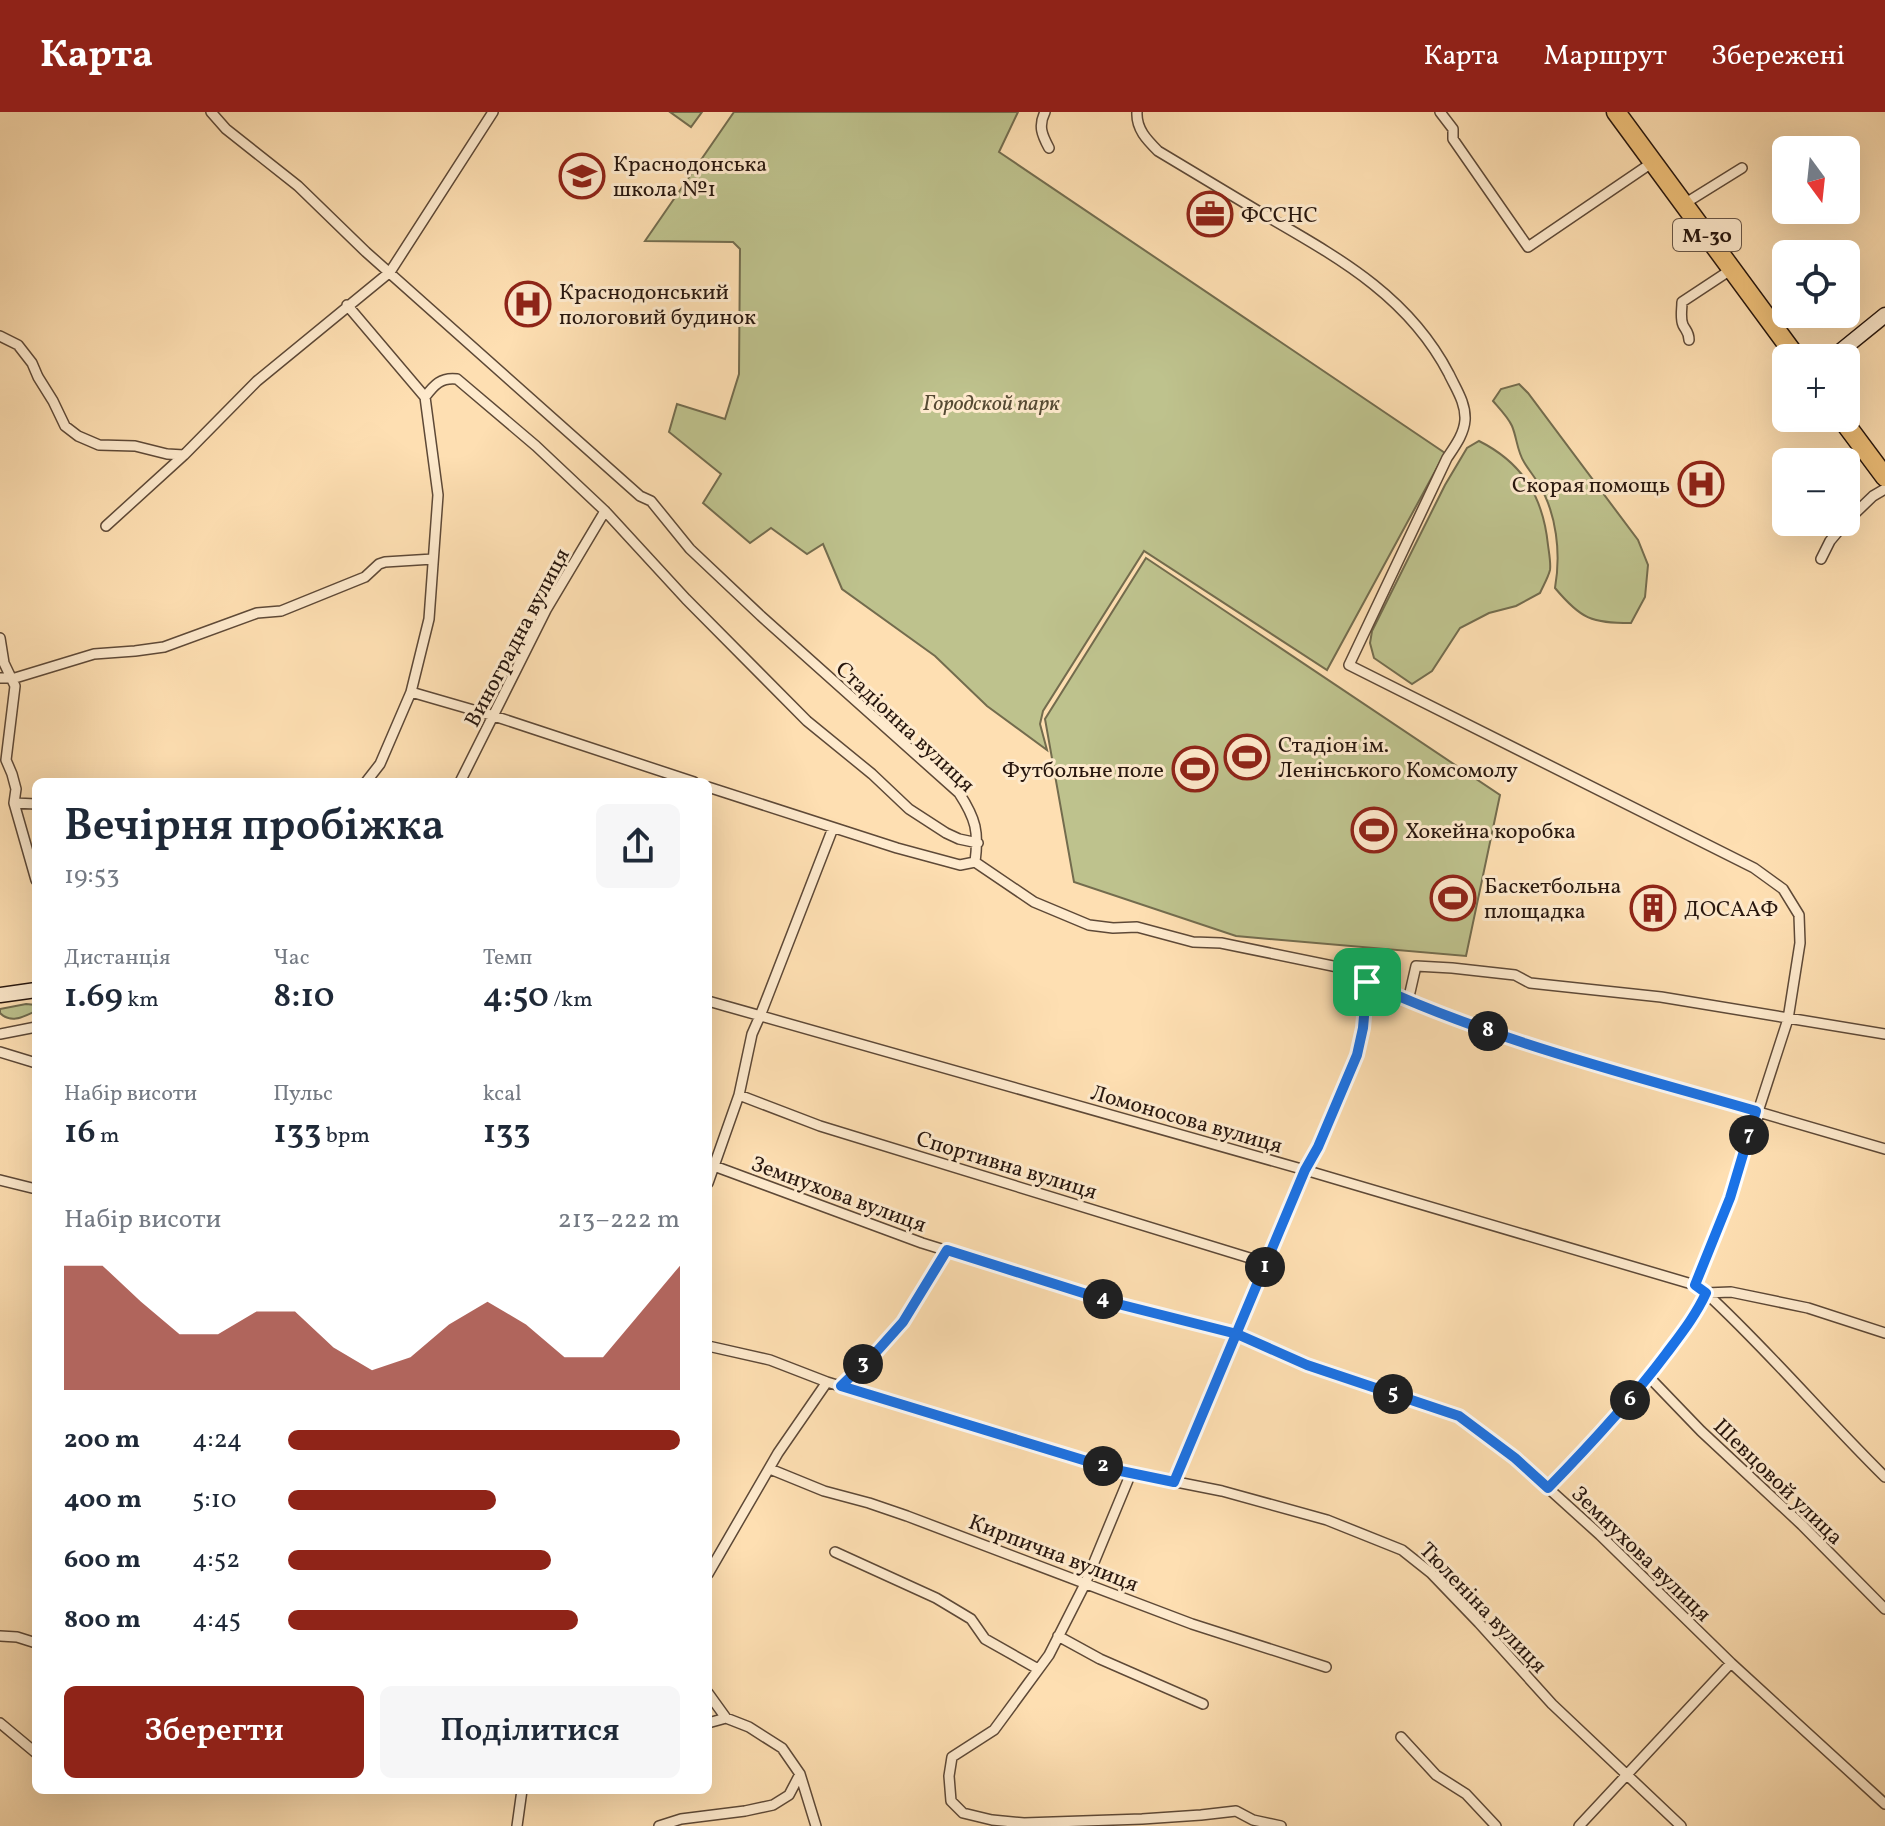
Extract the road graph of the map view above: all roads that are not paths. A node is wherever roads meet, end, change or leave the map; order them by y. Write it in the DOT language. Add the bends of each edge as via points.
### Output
graph roads {
  1 [pos="211,112"];
  2 [pos="493,112"];
  3 [pos="1045,112"];
  4 [pos="1137,112"];
  5 [pos="1440,112"];
  6 [pos="1616,112"];
  7 [pos="1049,148"];
  8 [pos="1653,162"];
  9 [pos="1742,168"];
  10 [pos="1684,204"];
  11 [pos="1732,269"];
  12 [pos="390,272"];
  13 [pos="347,305"];
  14 [pos="1885,315"];
  15 [pos="0,336"];
  16 [pos="1689,340"];
  17 [pos="1787,344"];
  18 [pos="1849,344"];
  19 [pos="425,397"];
  20 [pos="1851,432"];
  21 [pos="184,455"];
  22 [pos="1885,477"];
  23 [pos="1885,489"];
  24 [pos="1860,509"];
  25 [pos="605,511"];
  26 [pos="106,526"];
  27 [pos="1834,536"];
  28 [pos="433,559"];
  29 [pos="1821,559"];
  30 [pos="0,638"];
  31 [pos="5,678"];
  32 [pos="411,692"];
  33 [pos="494,716"];
  34 [pos="369,778"];
  35 [pos="462,778"];
  36 [pos="682,778"];
  37 [pos="712,788"];
  38 [pos="14,803"];
  39 [pos="32,804"];
  40 [pos="833,828"];
  41 [pos="978,843"];
  42 [pos="975,862"];
  43 [pos="32,866"];
  44 [pos="1367,982"];
  45 [pos="32,991"];
  46 [pos="0,995"];
  47 [pos="1408,1001"];
  48 [pos="712,1002"];
  49 [pos="760,1016"];
  50 [pos="1788,1019"];
  51 [pos="32,1028"];
  52 [pos="0,1034"];
  53 [pos="1885,1034"];
  54 [pos="0,1052"];
  55 [pos="32,1062"];
  56 [pos="739,1095"];
  57 [pos="1756,1111"];
  58 [pos="1885,1149"];
  59 [pos="712,1163"];
  60 [pos="712,1166"];
  61 [pos="1305,1170"];
  62 [pos="0,1180"];
  63 [pos="32,1188"];
  64 [pos="947,1250"];
  65 [pos="1266,1263"];
  66 [pos="1695,1285"];
  67 [pos="1706,1293"];
  68 [pos="1885,1333"];
  69 [pos="1237,1334"];
  70 [pos="712,1347"];
  71 [pos="1649,1377"];
  72 [pos="827,1382"];
  73 [pos="841,1386"];
  74 [pos="770,1469"];
  75 [pos="1131,1473"];
  76 [pos="1885,1477"];
  77 [pos="1174,1482"];
  78 [pos="1548,1488"];
  79 [pos="835,1552"];
  80 [pos="712,1567"];
  81 [pos="1085,1584"];
  82 [pos="1885,1609"];
  83 [pos="0,1636"];
  84 [pos="1058,1636"];
  85 [pos="32,1642"];
  86 [pos="1731,1663"];
  87 [pos="1326,1667"];
  88 [pos="1038,1669"];
  89 [pos="712,1699"];
  90 [pos="1203,1704"];
  91 [pos="726,1718"];
  92 [pos="712,1722"];
  93 [pos="0,1723"];
  94 [pos="1401,1737"];
  95 [pos="32,1750"];
  96 [pos="800,1774"];
  97 [pos="1627,1775"];
  98 [pos="521,1794"];
  99 [pos="1885,1804"];
  100 [pos="517,1826"];
  101 [pos="659,1826"];
  102 [pos="816,1826"];
  103 [pos="1281,1826"];
  104 [pos="1496,1826"];
  105 [pos="1579,1826"];
  106 [pos="1681,1826"];
  1 -- 12 [label="street, Стадіонна вулиця"];
  2 -- 12 [label="street"];
  3 -- 7 [label="street" via="1040,126"];
  4 -- 50 [label="street" via="1142,134 1158,151 1369,280 1414,323 1463,401 1459,440 1349,665 1754,868 1783,889 1799,915 1800,929"];
  5 -- 8 [label="street" via="1528,247"];
  6 -- 8 [label="highway, М-30"];
  8 -- 10 [label="highway, М-30"];
  9 -- 10 [label="street"];
  10 -- 11 [label="highway, М-30"];
  11 -- 16 [label="street" via="1682,302"];
  11 -- 17 [label="highway, М-30"];
  12 -- 13 [label="street"];
  12 -- 41 [label="street, Стадіонна вулиця" via="651,501 690,549 959,793"];
  13 -- 19 [label="street"];
  13 -- 21 [label="street" via="257,381"];
  14 -- 18 [label="main road"];
  15 -- 21 [label="street" via="18,345 65,426 78,436 99,445"];
  19 -- 25 [label="street" via="441,381 457,379"];
  19 -- 28 [label="street" via="438,495"];
  20 -- 22 [label="highway"];
  21 -- 26 [label="street"];
  23 -- 24 [label="street"];
  25 -- 33 [label="street, Виноградна вулиця" via="546,610"];
  25 -- 41 [label="street" via="807,721 909,809 946,833"];
  27 -- 29 [label="street"];
  28 -- 31 [label="street" via="379,564 365,577 281,611 257,613 164,647 94,654"];
  28 -- 32 [label="street" via="429,619"];
  30 -- 31 [label="street"];
  31 -- 38 [label="street" via="15,686 6,760 16,789"];
  32 -- 33 [label="street"];
  32 -- 34 [label="street"];
  33 -- 35 [label="street, Виноградна вулиця"];
  33 -- 36 [label="street"];
  37 -- 40 [label="street"];
  38 -- 39 [label="street"];
  38 -- 43 [label="street"];
  40 -- 42 [label="street" via="960,865"];
  40 -- 49 [label="street"];
  41 -- 42 [label="street"];
  42 -- 44 [label="street" via="1034,902 1089,925 1137,927 1193,942 1251,949 1357,971"];
  44 -- 47 [label="street"];
  44 -- 61 [label="street" via="1357,1055"];
  45 -- 46 [label="main road"];
  47 -- 50 [label="street" via="1416,966 1515,975 1530,983 1661,997"];
  47 -- 57 [label="street" via="1560,1054"];
  48 -- 49 [label="street, Ломоносова вулиця"];
  49 -- 56 [label="street"];
  49 -- 61 [label="street, Ломоносова вулиця"];
  50 -- 53 [label="street"];
  50 -- 57 [label="street"];
  51 -- 52 [label="street"];
  54 -- 55 [label="street"];
  56 -- 59 [label="street"];
  56 -- 65 [label="street, Спортивна вулиця" via="820,1126"];
  57 -- 58 [label="street"];
  57 -- 66 [label="street" via="1730,1198"];
  60 -- 64 [label="street, Земнухова вулиця"];
  61 -- 65 [label="street"];
  61 -- 66 [label="street, Ломоносова вулиця"];
  62 -- 63 [label="street"];
  64 -- 69 [label="street, Земнухова вулиця" via="1118,1304"];
  64 -- 73 [label="street" via="903,1322"];
  65 -- 69 [label="street"];
  66 -- 67 [label="street, Ломоносова вулиця"];
  67 -- 68 [label="street" via="1755,1296"];
  67 -- 71 [label="street"];
  67 -- 76 [label="street, Ломоносова вулиця"];
  69 -- 77 [label="street"];
  69 -- 78 [label="street, Земнухова вулиця" via="1307,1365 1459,1416"];
  70 -- 72 [label="street, Тюленіна вулиця" via="770,1360"];
  71 -- 78 [label="street"];
  71 -- 82 [label="street, Шевцовой улица"];
  72 -- 73 [label="street, Тюленіна вулиця"];
  72 -- 74 [label="street"];
  73 -- 75 [label="street, Тюленіна вулиця"];
  74 -- 80 [label="street"];
  74 -- 81 [label="street, Кирпична вулиця"];
  75 -- 77 [label="street, Тюленіна вулиця"];
  75 -- 81 [label="street"];
  77 -- 97 [label="street, Тюленіна вулиця" via="1327,1520 1402,1550 1431,1573 1552,1704"];
  78 -- 86 [label="street, Земнухова вулиця"];
  79 -- 88 [label="street" via="936,1598 971,1619 985,1639"];
  81 -- 84 [label="street"];
  81 -- 87 [label="street, Кирпична вулиця"];
  83 -- 85 [label="street"];
  84 -- 88 [label="street"];
  84 -- 90 [label="street"];
  86 -- 97 [label="street"];
  86 -- 99 [label="street, Земнухова вулиця"];
  88 -- 103 [label="street" via="994,1730 952,1757 951,1801 963,1813 1024,1823 1236,1811"];
  89 -- 91 [label="street"];
  91 -- 92 [label="street"];
  91 -- 96 [label="street" via="782,1748"];
  93 -- 95 [label="street"];
  94 -- 104 [label="street"];
  96 -- 101 [label="street" via="789,1795 773,1805"];
  96 -- 102 [label="street"];
  97 -- 105 [label="street"];
  97 -- 106 [label="street, Тюленіна вулиця"];
  98 -- 100 [label="street"];
}
